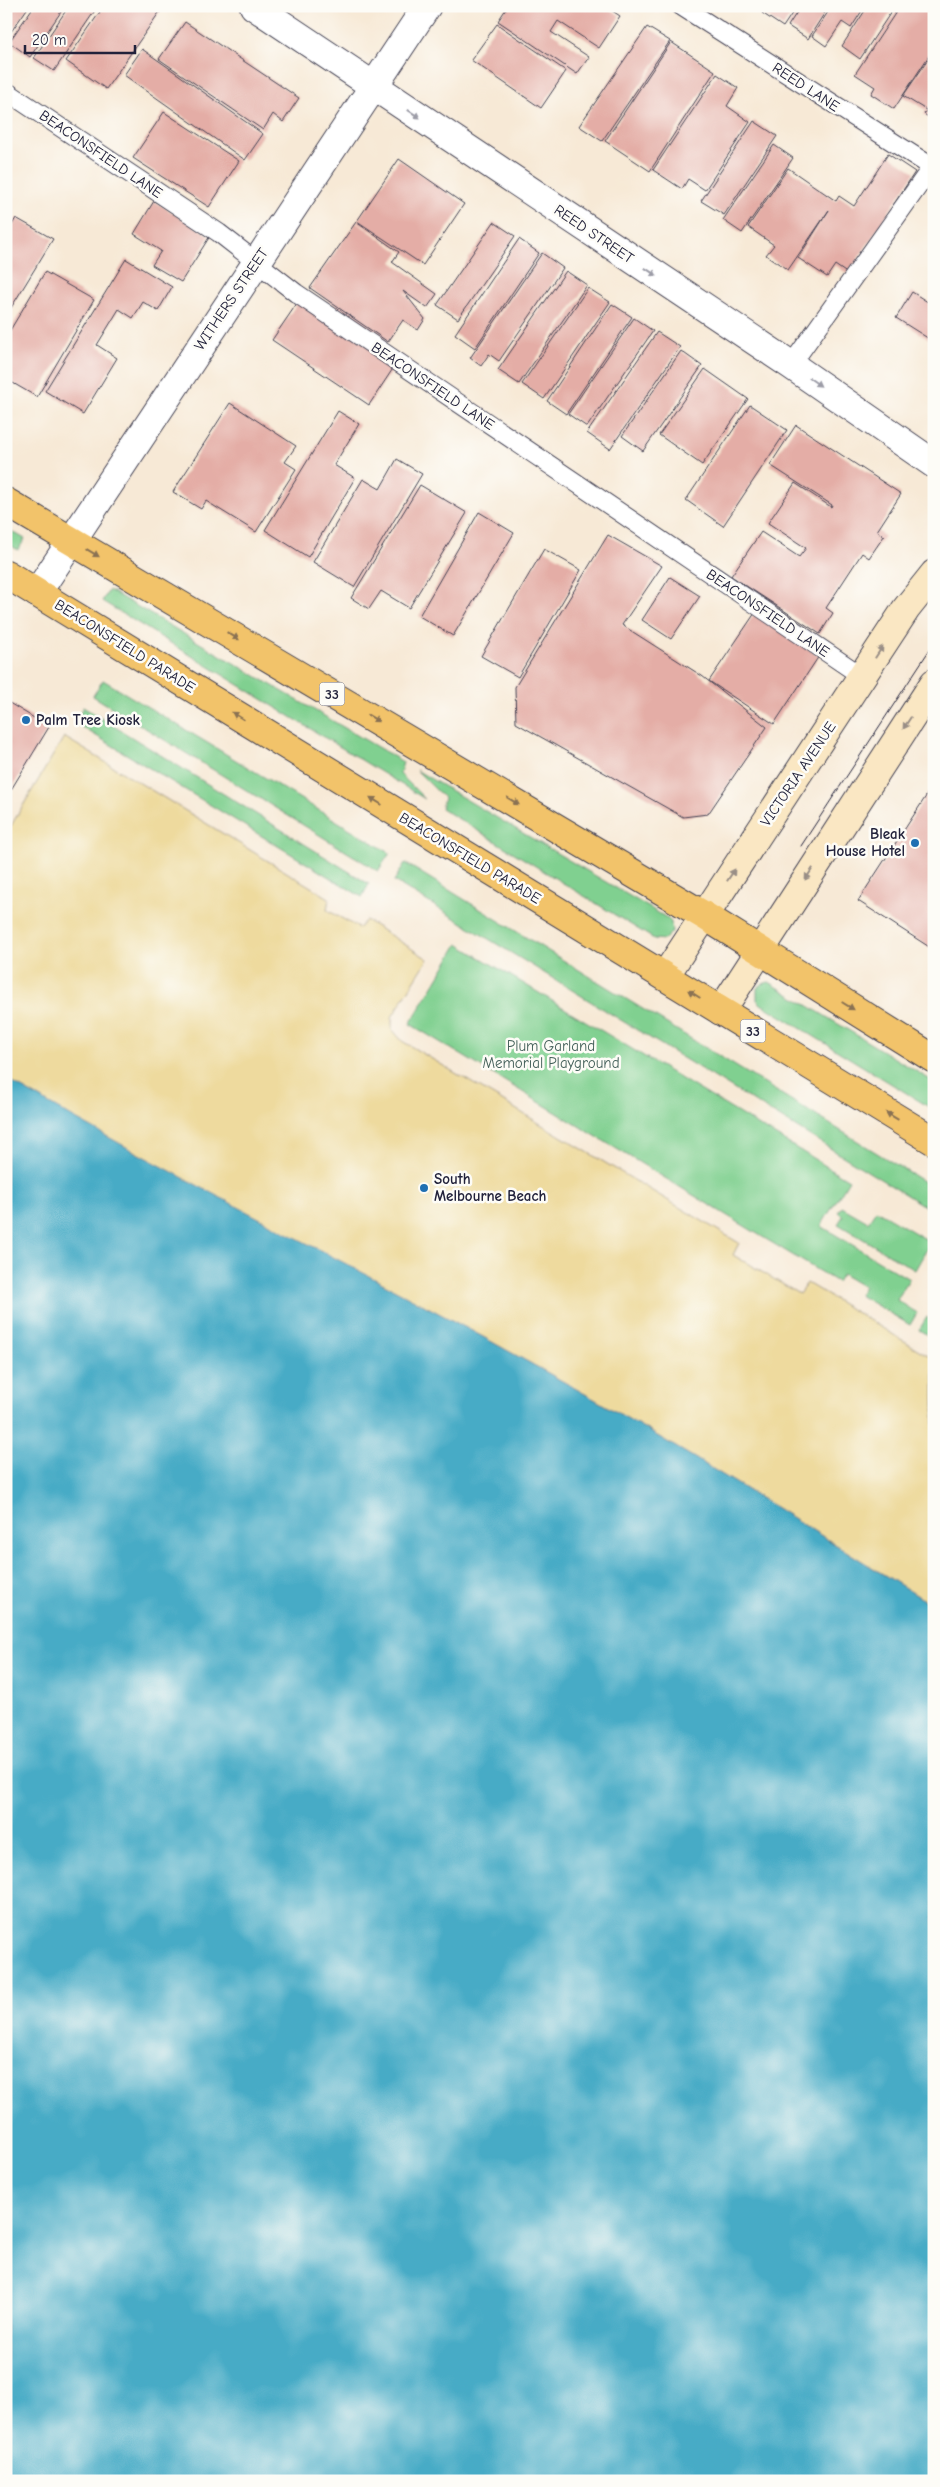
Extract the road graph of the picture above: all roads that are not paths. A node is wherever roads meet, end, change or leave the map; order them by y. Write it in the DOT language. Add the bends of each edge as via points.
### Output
graph roads {
  1 [pos="254,6"];
  2 [pos="427,6"];
  3 [pos="681,6"];
  4 [pos="374,86"];
  5 [pos="6,91"];
  6 [pos="933,165"];
  7 [pos="255,262"];
  8 [pos="791,365"];
  9 [pos="934,464"];
  10 [pos="6,502"];
  11 [pos="71,540"];
  12 [pos="6,574"];
  13 [pos="934,574"];
  14 [pos="37,593"];
  15 [pos="862,677"];
  16 [pos="934,683"];
  17 [pos="705,916"];
  18 [pos="760,950"];
  19 [pos="665,976"];
  20 [pos="721,1010"];
  21 [pos="934,1059"];
  22 [pos="934,1141"];
  1 -- 4 [label="street, REED STREET"];
  2 -- 4 [label="street, WITHERS STREET"];
  3 -- 6 [label="lane, REED LANE"];
  4 -- 7 [label="street, WITHERS STREET"];
  4 -- 8 [label="street, REED STREET, one-way"];
  5 -- 7 [label="lane, BEACONSFIELD LANE" via="219,232"];
  6 -- 8 [label="lane"];
  7 -- 11 [label="street, WITHERS STREET"];
  7 -- 15 [label="lane, BEACONSFIELD LANE" via="304,299"];
  8 -- 9 [label="street, REED STREET, one-way"];
  10 -- 11 [label="main road, 33"];
  11 -- 14 [label="street, WITHERS STREET"];
  11 -- 17 [label="main road, 33, one-way"];
  12 -- 14 [label="main road, BEACONSFIELD PARADE / 33"];
  15 -- 13 [label="street, VICTORIA AVENUE, one-way" via="906,609"];
  19 -- 14 [label="main road, BEACONSFIELD PARADE / 33, one-way"];
  17 -- 15 [label="street, VICTORIA AVENUE, one-way"];
  16 -- 18 [label="street, one-way"];
  17 -- 18 [label="main road, 33"];
  17 -- 19 [label="street, VICTORIA AVENUE"];
  18 -- 20 [label="street"];
  18 -- 21 [label="main road, 33, one-way"];
  20 -- 19 [label="main road, BEACONSFIELD PARADE / 33, one-way"];
  22 -- 20 [label="main road, BEACONSFIELD PARADE / 33, one-way"];
}
